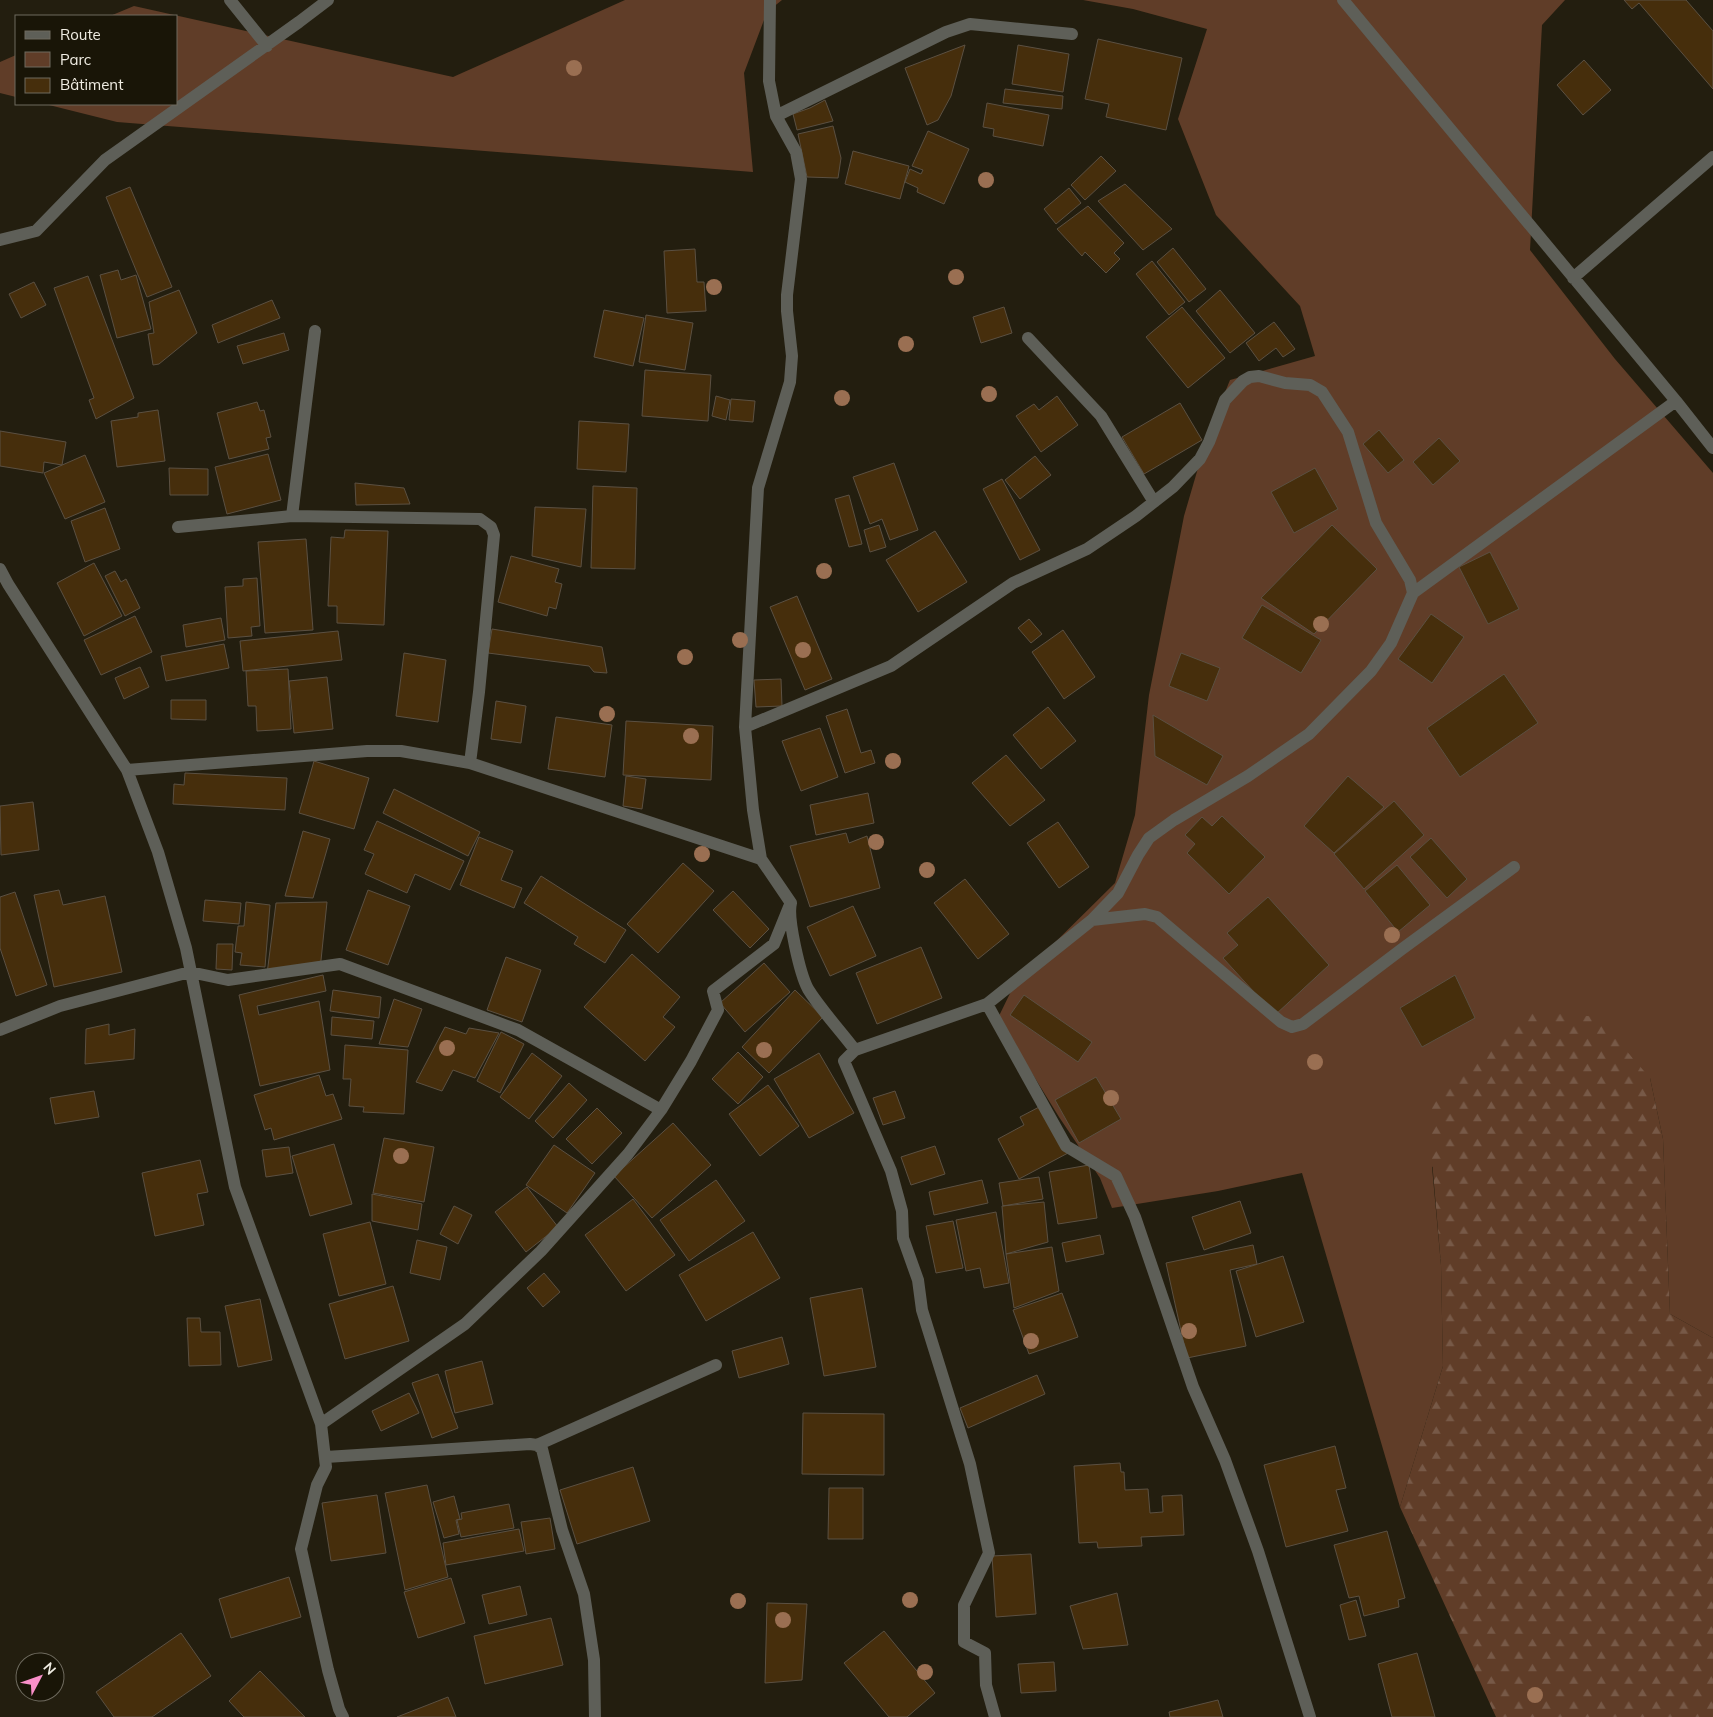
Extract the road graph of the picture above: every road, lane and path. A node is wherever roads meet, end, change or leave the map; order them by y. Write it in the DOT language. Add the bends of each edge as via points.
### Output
graph roads {
  1 [pos="230,0"];
  2 [pos="328,0"];
  3 [pos="770,0"];
  4 [pos="1343,0"];
  5 [pos="1072,34"];
  6 [pos="266,46"];
  7 [pos="776,116"];
  8 [pos="1713,157"];
  9 [pos="0,240"];
  10 [pos="1573,278"];
  11 [pos="314,331"];
  12 [pos="1028,338"];
  13 [pos="1676,401"];
  14 [pos="1713,448"];
  15 [pos="1154,502"];
  16 [pos="292,516"];
  17 [pos="178,527"];
  18 [pos="0,569"];
  19 [pos="4,585"];
  20 [pos="1413,593"];
  21 [pos="745,727"];
  22 [pos="470,763"];
  23 [pos="128,770"];
  24 [pos="762,859"];
  25 [pos="1514,868"];
  26 [pos="791,903"];
  27 [pos="1092,920"];
  28 [pos="190,972"];
  29 [pos="987,1004"];
  30 [pos="0,1030"];
  31 [pos="855,1050"];
  32 [pos="661,1110"];
  33 [pos="716,1365"];
  34 [pos="321,1424"];
  35 [pos="537,1445"];
  36 [pos="326,1457"];
  37 [pos="343,1717"];
  38 [pos="594,1717"];
  39 [pos="995,1717"];
  40 [pos="1310,1717"];
  1 -- 6 [label="street"];
  2 -- 6 [label="street"];
  3 -- 7 [label="street" via="769,81"];
  4 -- 10 [label="street"];
  5 -- 7 [label="street" via="970,24 946,32"];
  6 -- 9 [label="street" via="105,160 36,231"];
  7 -- 21 [label="street" via="796,152 802,179 787,295 792,356 790,382 758,488"];
  8 -- 10 [label="street"];
  10 -- 13 [label="street"];
  11 -- 16 [label="street"];
  12 -- 15 [label="street" via="1101,416"];
  13 -- 14 [label="street"];
  13 -- 20 [label="street"];
  15 -- 20 [label="street" via="1200,459 1225,400 1243,381 1259,376 1284,383 1310,384 1322,392 1348,432 1376,523 1410,580"];
  15 -- 21 [label="street" via="1087,549 998,593 891,666"];
  16 -- 17 [label="street"];
  16 -- 22 [label="street" via="480,519 491,527 494,535"];
  18 -- 19 [label="street"];
  19 -- 23 [label="street"];
  20 -- 27 [label="street" via="1391,643 1371,671 1309,734 1149,838 1118,893"];
  21 -- 24 [label="street" via="753,810"];
  22 -- 23 [label="street" via="401,752 367,752"];
  22 -- 24 [label="street"];
  23 -- 28 [label="street" via="158,852"];
  24 -- 26 [label="street"];
  25 -- 27 [label="street" via="1303,1024 1292,1027 1281,1022 1158,917 1145,914"];
  26 -- 31 [label="street" via="792,937 808,987"];
  26 -- 32 [label="street" via="774,944 713,991 718,1010"];
  27 -- 29 [label="street"];
  28 -- 30 [label="street" via="60,1006"];
  28 -- 32 [label="street" via="228,980 340,964 518,1030"];
  28 -- 34 [label="street" via="235,1187"];
  29 -- 31 [label="street"];
  29 -- 40 [label="street" via="1066,1146 1116,1176 1135,1217 1193,1387 1225,1460 1258,1551"];
  31 -- 39 [label="street" via="844,1061 891,1172 902,1211 903,1238 918,1280 922,1310 972,1472 989,1553 964,1605 964,1642 985,1653 986,1685"];
  32 -- 34 [label="street" via="628,1154 542,1250 465,1324"];
  33 -- 35 [label="street"];
  34 -- 36 [label="street"];
  35 -- 36 [label="street"];
  35 -- 38 [label="street" via="542,1449 562,1530 584,1594 594,1660"];
  36 -- 37 [label="street" via="326,1467 317,1485 302,1549 328,1670"];
}
